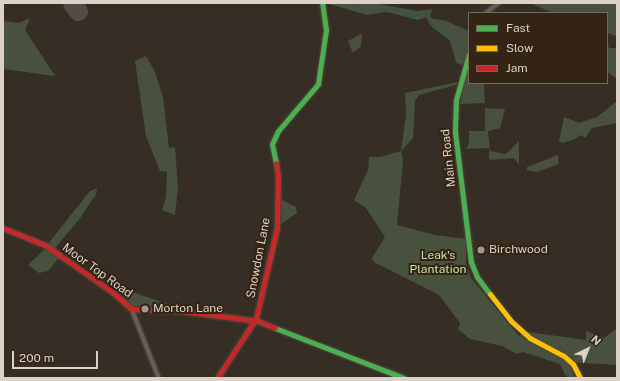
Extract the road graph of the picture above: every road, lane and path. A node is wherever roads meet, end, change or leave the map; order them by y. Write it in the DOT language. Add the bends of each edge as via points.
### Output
graph roads {
  1 [pos="322,3"];
  2 [pos="499,3"];
  3 [pos="487,12"];
  4 [pos="468,55"];
  5 [pos="3,228"];
  6 [pos="132,309"];
  7 [pos="255,320"];
  8 [pos="159,378"];
  9 [pos="217,378"];
  10 [pos="404,378"];
  11 [pos="580,378"];
  1 -- 7 [label="street, Snowdon Lane" via="326,30 318,84 278,131 272,144 278,176 277,228"];
  2 -- 3 [label="street"];
  4 -- 11 [label="street, Main Road" via="456,100 455,132 471,262 477,277 510,321 530,338 564,356 573,364"];
  5 -- 6 [label="street, Moor Top Road" via="45,245 111,291"];
  6 -- 7 [label="street, Moor Top Road" via="182,311"];
  6 -- 8 [label="street"];
  7 -- 9 [label="street, Snowdon Lane"];
  7 -- 10 [label="street"];
}
